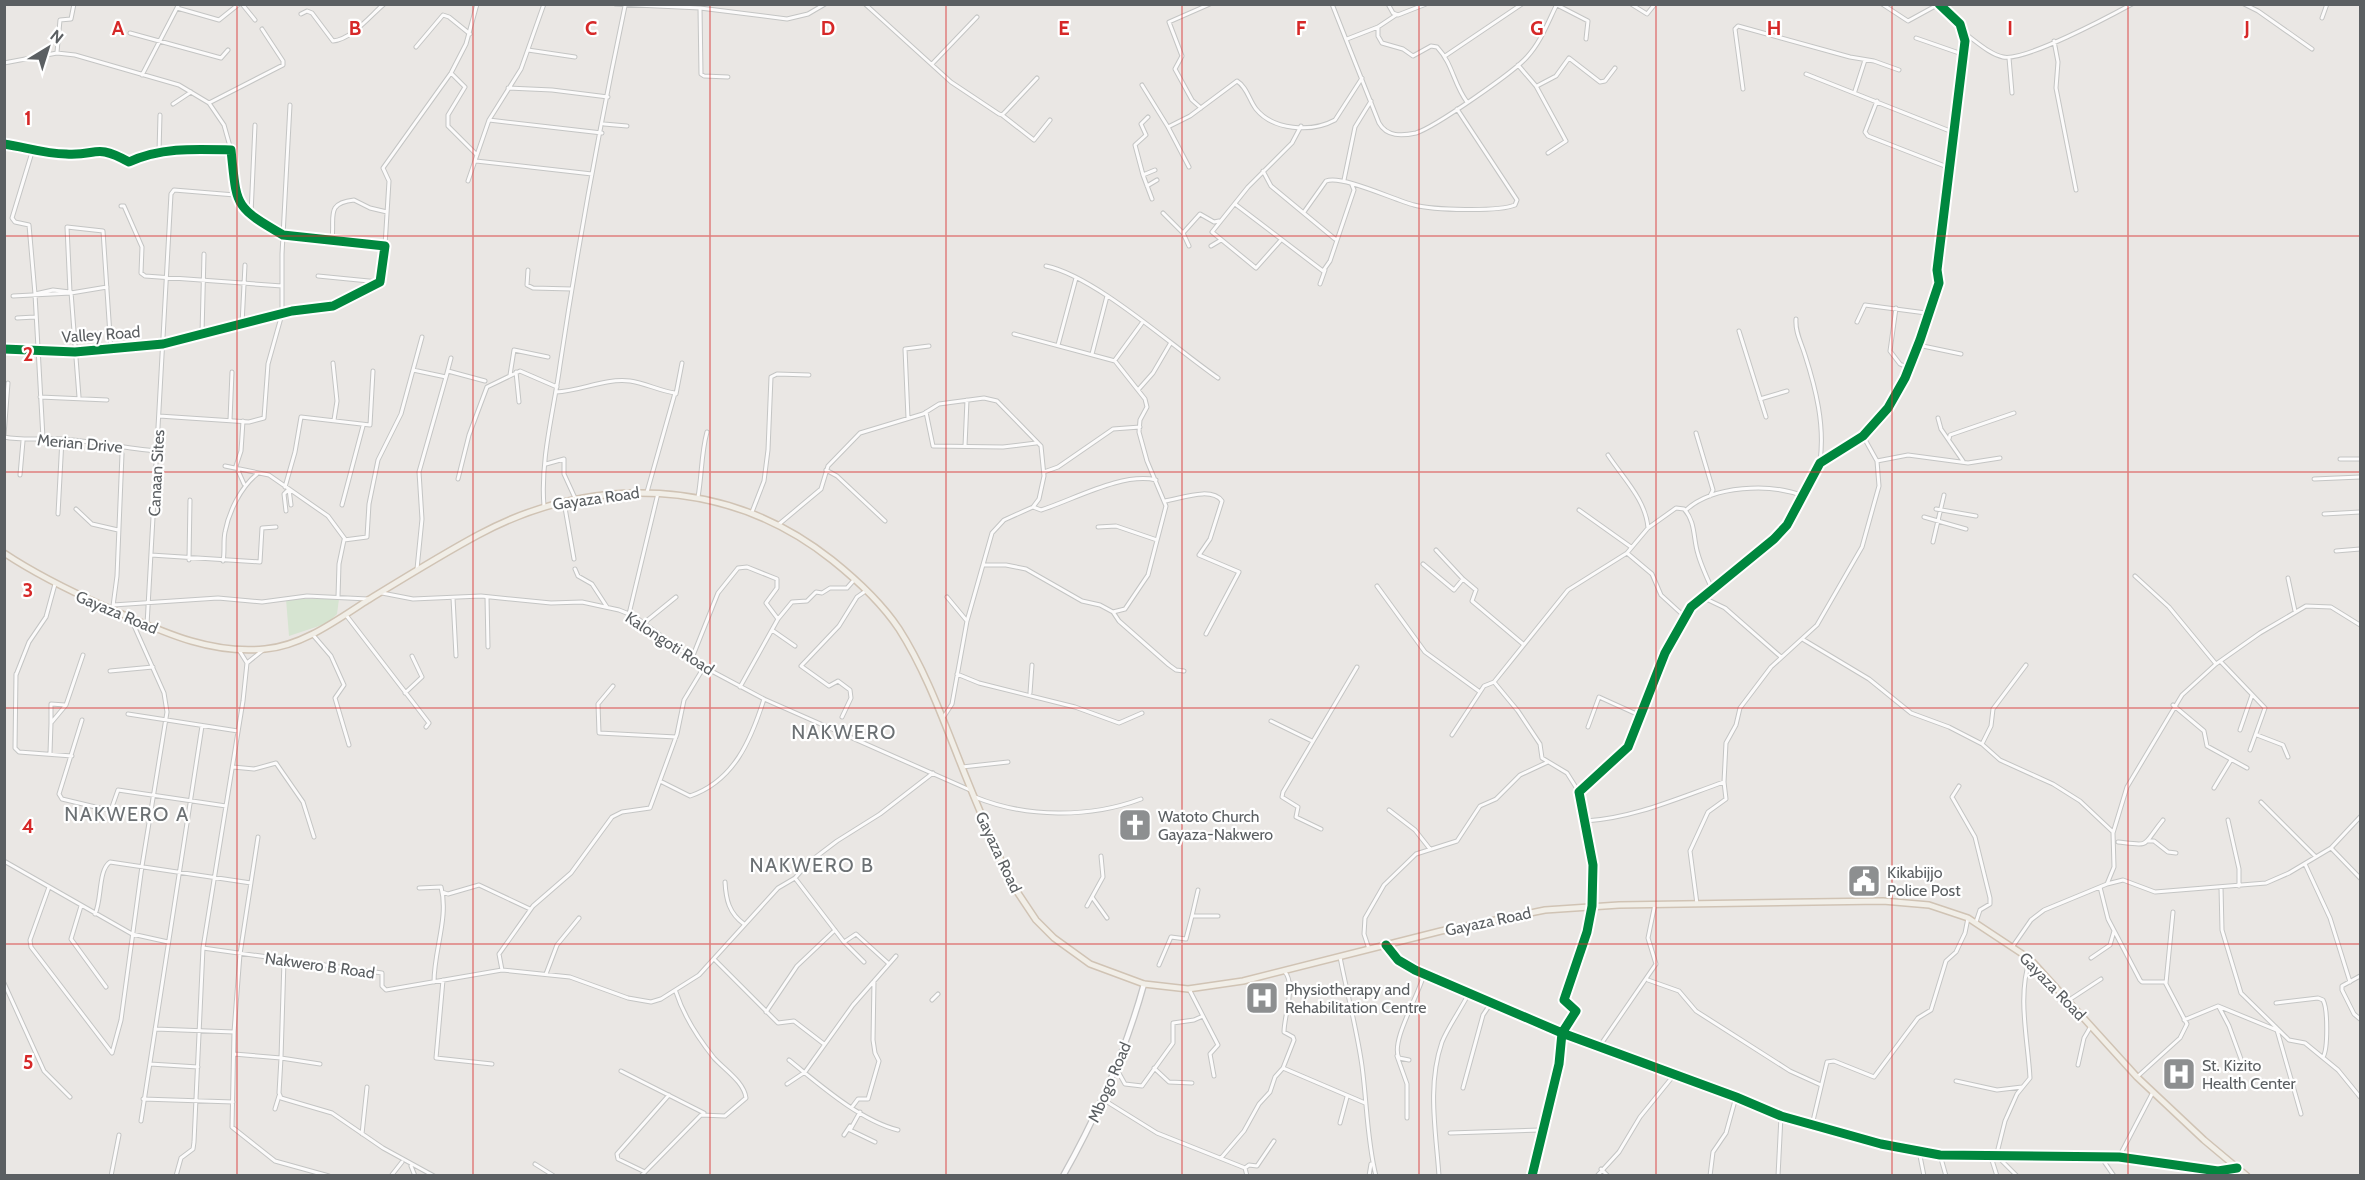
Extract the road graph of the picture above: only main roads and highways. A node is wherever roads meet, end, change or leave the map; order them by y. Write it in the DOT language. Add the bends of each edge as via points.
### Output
graph roads {
  1 [pos="4,553"];
  2 [pos="1144,984"];
  3 [pos="1063,1176"];
  4 [pos="2247,1176"];
  1 -- 2 [label="main road, Gayaza Road" via="55,584 189,642 218,649 265,649 312,634 476,536 544,506 575,498 659,491 752,512 816,547 855,579 904,639 942,718 1010,881 1036,920 1084,961"];
  2 -- 3 [label="main road, Mbogo Road" via="1104,1100"];
  2 -- 4 [label="main road, Gayaza Road" via="1189,989 1217,987 1518,914 1592,906 1899,901 1929,905 1968,918 2030,959 2137,1077"];
}
